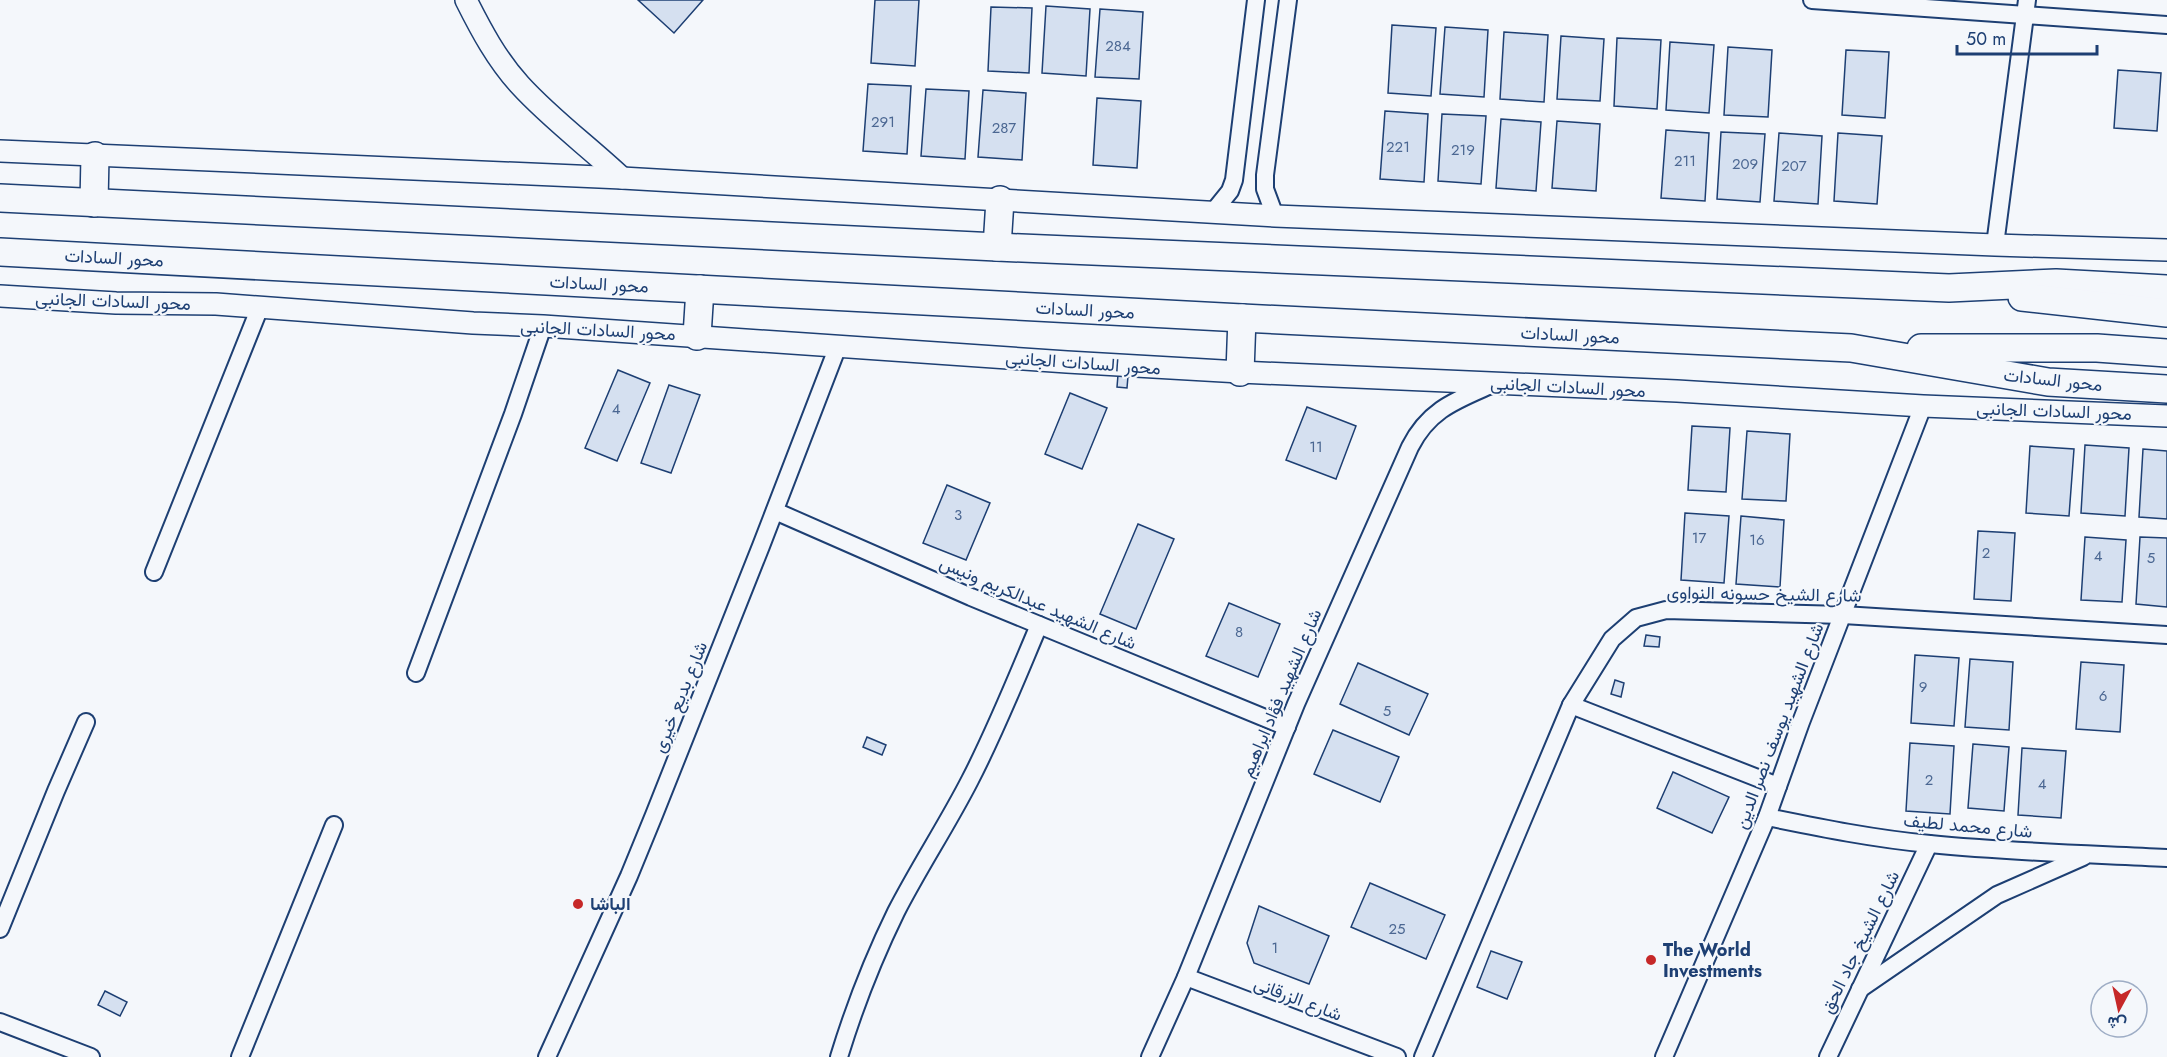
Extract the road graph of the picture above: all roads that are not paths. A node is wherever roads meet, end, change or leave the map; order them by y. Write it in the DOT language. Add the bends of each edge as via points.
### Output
graph roads {
  1 [pos="466,0"];
  2 [pos="1256,0"];
  3 [pos="1288,0"];
  4 [pos="1812,0"];
  5 [pos="2026,8"];
  6 [pos="2167,25"];
  7 [pos="0,151"];
  8 [pos="95,156"];
  9 [pos="622,178"];
  10 [pos="0,198"];
  11 [pos="1000,200"];
  12 [pos="94,203"];
  13 [pos="1213,212"];
  14 [pos="1275,216"];
  15 [pos="1995,245"];
  16 [pos="997,247"];
  17 [pos="2167,250"];
  18 [pos="0,252"];
  19 [pos="1949,288"];
  20 [pos="699,289"];
  21 [pos="2167,289"];
  22 [pos="0,296"];
  23 [pos="260,307"];
  24 [pos="2167,314"];
  25 [pos="1242,318"];
  26 [pos="543,326"];
  27 [pos="697,336"];
  28 [pos="838,346"];
  29 [pos="1851,348"];
  30 [pos="2167,353"];
  31 [pos="1240,372"];
  32 [pos="1493,383"];
  33 [pos="2167,389"];
  34 [pos="1923,406"];
  35 [pos="2167,416"];
  36 [pos="775,511"];
  37 [pos="154,572"];
  38 [pos="1843,615"];
  39 [pos="1040,626"];
  40 [pos="2167,635"];
  41 [pos="416,673"];
  42 [pos="1571,705"];
  43 [pos="86,722"];
  44 [pos="1287,727"];
  45 [pos="1778,786"];
  46 [pos="1767,817"];
  47 [pos="334,825"];
  48 [pos="1929,844"];
  49 [pos="2087,855"];
  50 [pos="2167,858"];
  51 [pos="0,929"];
  52 [pos="1186,977"];
  53 [pos="1860,989"];
  54 [pos="0,1022"];
  55 [pos="91,1057"];
  56 [pos="240,1057"];
  57 [pos="547,1057"];
  58 [pos="839,1057"];
  59 [pos="1150,1057"];
  60 [pos="1397,1057"];
  61 [pos="1423,1057"];
  62 [pos="1664,1057"];
  63 [pos="1828,1057"];
  1 -- 9 [label="street" via="497,56 519,84"];
  2 -- 13 [label="street" via="1234,180"];
  3 -- 14 [label="street" via="1265,175 1265,189"];
  4 -- 5 [label="street"];
  5 -- 6 [label="street"];
  5 -- 15 [label="street"];
  7 -- 8 [label="street"];
  8 -- 9 [label="street"];
  8 -- 12 [label="main road"];
  9 -- 11 [label="street"];
  10 -- 12 [label="main road"];
  11 -- 13 [label="street"];
  11 -- 16 [label="main road"];
  12 -- 16 [label="main road"];
  13 -- 14 [label="street"];
  14 -- 15 [label="street"];
  15 -- 17 [label="street"];
  16 -- 19 [label="main road"];
  18 -- 20 [label="main road, محور السادات"];
  19 -- 21 [label="main road" via="2056,283"];
  19 -- 24 [label="main road"];
  20 -- 25 [label="main road, محور السادات"];
  20 -- 27 [label="main road"];
  22 -- 23 [label="street, محور السادات الجانبى"];
  23 -- 26 [label="street, محور السادات الجانبى"];
  23 -- 37 [label="street"];
  25 -- 29 [label="main road, محور السادات"];
  25 -- 31 [label="main road"];
  26 -- 27 [label="street, محور السادات الجانبى"];
  26 -- 41 [label="street"];
  27 -- 28 [label="street, محور السادات الجانبى"];
  28 -- 31 [label="street, محور السادات الجانبى"];
  28 -- 36 [label="street, شارع بديع خيرى"];
  29 -- 30 [label="main road" via="2097,348"];
  29 -- 33 [label="main road, محور السادات" via="2024,379"];
  31 -- 32 [label="street, محور السادات الجانبى"];
  32 -- 34 [label="street, محور السادات الجانبى"];
  32 -- 44 [label="street, شارع الشهيد فؤاد ابراهيم" via="1435,413 1415,436"];
  34 -- 35 [label="street, محور السادات الجانبى"];
  34 -- 38 [label="street, شارع الشهيد يوسف نصر الدين"];
  36 -- 39 [label="street, شارع الشهيد عبدالكريم ونيس"];
  36 -- 57 [label="street, شارع بديع خيرى" via="629,876"];
  38 -- 40 [label="street, شارع الشيخ حسونه النواوى"];
  38 -- 42 [label="street, شارع الشيخ حسونه النواوى" via="1666,610 1645,615 1612,639"];
  38 -- 45 [label="street, شارع الشهيد يوسف نصر الدين"];
  39 -- 44 [label="street, شارع الشهيد عبدالكريم ونيس"];
  39 -- 58 [label="street" via="972,777 885,936"];
  42 -- 45 [label="street"];
  42 -- 61 [label="street, شارع الشيخ حسونه النواوى"];
  43 -- 51 [label="street"];
  44 -- 52 [label="street, شارع الشهيد فؤاد ابراهيم"];
  45 -- 46 [label="street, شارع الشهيد يوسف نصر الدين"];
  46 -- 48 [label="street, شارع محمد لطيف"];
  46 -- 62 [label="street, شارع الشهيد يوسف نصر الدين"];
  47 -- 56 [label="street"];
  48 -- 49 [label="street, شارع محمد لطيف"];
  48 -- 53 [label="street, شارع الشيخ جاد الحق"];
  49 -- 50 [label="street, شارع محمد لطيف"];
  49 -- 53 [label="street" via="1997,895"];
  52 -- 59 [label="street, شارع الشهيد فؤاد ابراهيم"];
  52 -- 60 [label="street, شارع الزرقانى"];
  53 -- 63 [label="street, شارع الشيخ جاد الحق"];
  54 -- 55 [label="street"];
}
